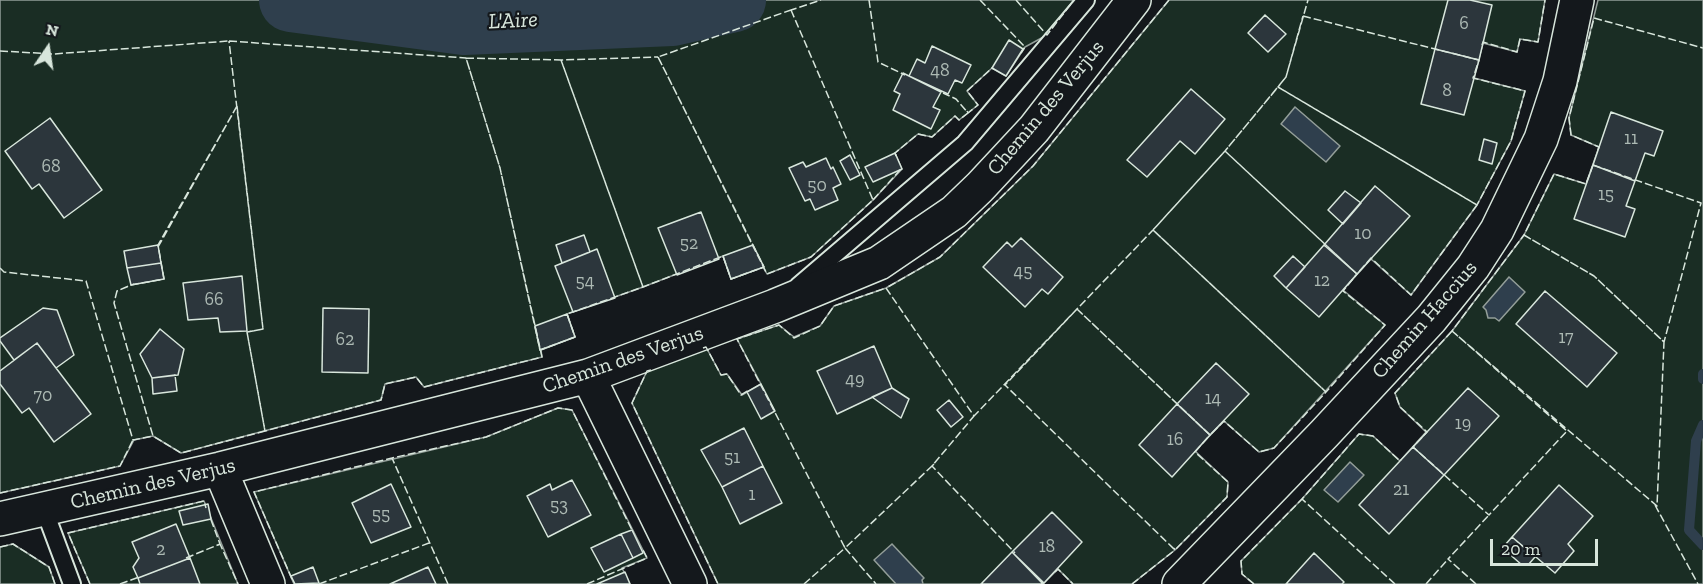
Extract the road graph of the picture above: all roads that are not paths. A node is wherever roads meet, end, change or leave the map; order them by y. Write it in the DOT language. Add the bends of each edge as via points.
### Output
graph roads {
  1 [pos="1086,0"];
  2 [pos="1134,0"];
  3 [pos="1578,0"];
  4 [pos="775,306"];
  5 [pos="588,376"];
  6 [pos="220,469"];
  7 [pos="44,509"];
  8 [pos="0,519"];
  9 [pos="72,584"];
  10 [pos="268,584"];
  11 [pos="690,584"];
  12 [pos="1179,584"];
  1 -- 4 [label="lane" via="965,143"];
  2 -- 4 [label="street, Chemin des Verjus" via="1034,129 954,212 879,263"];
  3 -- 12 [label="street, Chemin Haccius" via="1560,81 1541,139 1503,220 1473,267 1408,344"];
  4 -- 5 [label="street, Chemin des Verjus"];
  5 -- 6 [label="street, Chemin des Verjus"];
  5 -- 11 [label="street"];
  6 -- 7 [label="street, Chemin des Verjus"];
  6 -- 10 [label="street"];
  7 -- 8 [label="street, Chemin des Verjus"];
  7 -- 9 [label="lane"];
}
